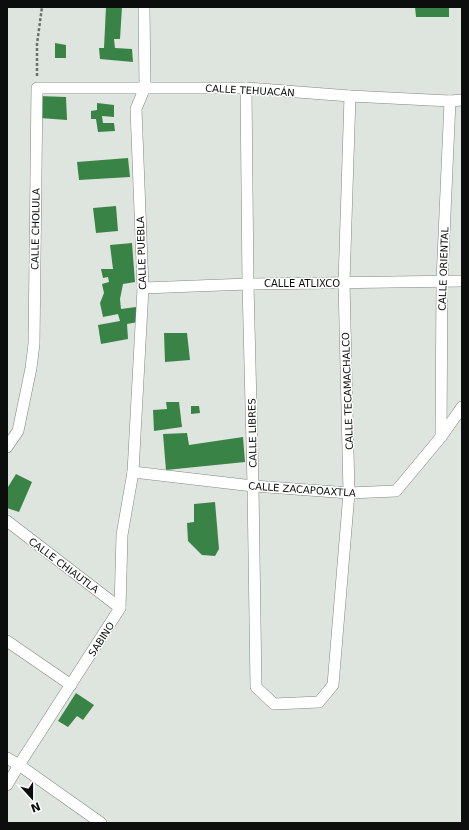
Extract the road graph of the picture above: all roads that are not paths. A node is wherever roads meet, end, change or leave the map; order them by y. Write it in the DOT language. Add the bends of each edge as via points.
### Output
graph roads {
  1 [pos="144,7"];
  2 [pos="145,87"];
  3 [pos="37,88"];
  4 [pos="246,88"];
  5 [pos="350,96"];
  6 [pos="462,100"];
  7 [pos="450,101"];
  8 [pos="442,281"];
  9 [pos="462,281"];
  10 [pos="344,283"];
  11 [pos="248,284"];
  12 [pos="142,288"];
  13 [pos="462,407"];
  14 [pos="442,437"];
  15 [pos="7,447"];
  16 [pos="134,472"];
  17 [pos="253,486"];
  18 [pos="349,494"];
  19 [pos="7,521"];
  20 [pos="120,608"];
  21 [pos="7,641"];
  22 [pos="71,685"];
  23 [pos="333,685"];
  24 [pos="7,758"];
  25 [pos="19,765"];
  26 [pos="7,785"];
  27 [pos="101,823"];
  1 -- 2 [label="street, CALLE PUEBLA"];
  2 -- 3 [label="street, CALLE TEHUACÁN"];
  2 -- 4 [label="street, CALLE TEHUACÁN"];
  2 -- 12 [label="street, CALLE PUEBLA" via="136,109"];
  3 -- 15 [label="street, CALLE CHOLULA" via="32,368 18,432"];
  4 -- 5 [label="street, CALLE TEHUACÁN"];
  4 -- 11 [label="street, CALLE LIBRES"];
  5 -- 7 [label="street, CALLE TEHUACÁN"];
  5 -- 10 [label="street, CALLE TECAMACHALCO"];
  6 -- 7 [label="street, CALLE TEHUACÁN"];
  7 -- 8 [label="street, CALLE ORIENTAL"];
  8 -- 9 [label="street, CALLE ATLIXCO"];
  8 -- 10 [label="street, CALLE ATLIXCO"];
  8 -- 14 [label="street, CALLE ORIENTAL"];
  10 -- 11 [label="street, CALLE ATLIXCO"];
  10 -- 18 [label="street, CALLE TECAMACHALCO"];
  11 -- 12 [label="street, CALLE ATLIXCO"];
  11 -- 17 [label="street, CALLE LIBRES"];
  12 -- 16 [label="street, CALLE PUEBLA"];
  13 -- 14 [label="street"];
  14 -- 18 [label="street, CALLE ZACAPOAXTLA" via="396,491"];
  16 -- 17 [label="street, CALLE ZACAPOAXTLA"];
  16 -- 20 [label="street" via="122,535"];
  17 -- 18 [label="street, CALLE ZACAPOAXTLA"];
  17 -- 23 [label="street, CALLE LIBRES" via="256,687 274,704 319,702"];
  18 -- 23 [label="street, CALLE TECAMACHALCO"];
  19 -- 20 [label="street, CALLE CHIAUTLA"];
  20 -- 22 [label="street, SABINO"];
  21 -- 22 [label="street"];
  22 -- 25 [label="street, SABINO"];
  24 -- 25 [label="street"];
  25 -- 26 [label="street, SABINO"];
  25 -- 27 [label="street"];
}
